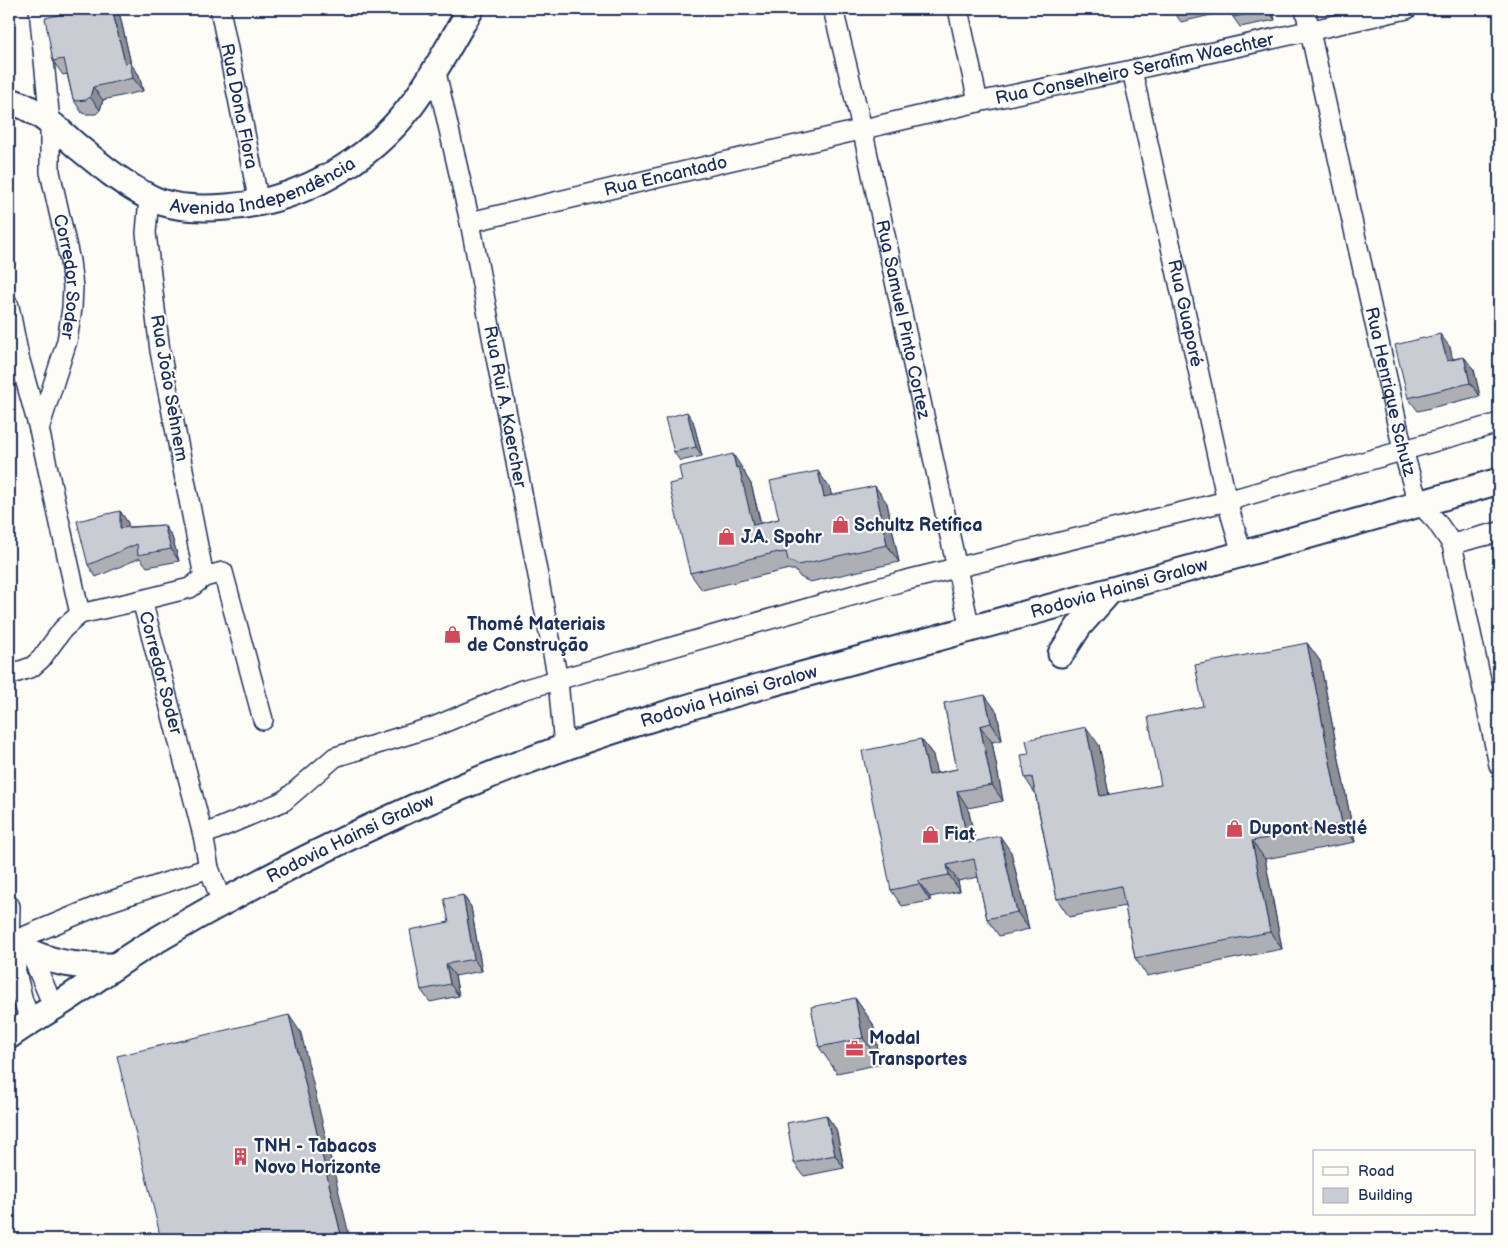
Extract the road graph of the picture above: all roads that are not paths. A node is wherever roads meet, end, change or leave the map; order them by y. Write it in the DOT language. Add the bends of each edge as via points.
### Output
graph roads {
  1 [pos="73,9"];
  2 [pos="220,9"];
  3 [pos="471,9"];
  4 [pos="832,9"];
  5 [pos="958,9"];
  6 [pos="1305,9"];
  7 [pos="1407,9"];
  8 [pos="40,12"];
  9 [pos="1310,31"];
  10 [pos="436,68"];
  11 [pos="1132,70"];
  12 [pos="9,101"];
  13 [pos="978,102"];
  14 [pos="50,122"];
  15 [pos="862,128"];
  16 [pos="149,198"];
  17 [pos="259,204"];
  18 [pos="470,222"];
  19 [pos="9,306"];
  20 [pos="1499,423"];
  21 [pos="39,429"];
  22 [pos="1403,450"];
  23 [pos="1499,481"];
  24 [pos="1227,501"];
  25 [pos="1420,504"];
  26 [pos="1499,532"];
  27 [pos="1452,544"];
  28 [pos="1242,554"];
  29 [pos="957,569"];
  30 [pos="204,577"];
  31 [pos="1109,592"];
  32 [pos="142,600"];
  33 [pos="80,614"];
  34 [pos="970,629"];
  35 [pos="1061,654"];
  36 [pos="9,675"];
  37 [pos="558,680"];
  38 [pos="263,720"];
  39 [pos="564,748"];
  40 [pos="1499,765"];
  41 [pos="203,835"];
  42 [pos="209,868"];
  43 [pos="222,903"];
  44 [pos="9,904"];
  45 [pos="16,955"];
  46 [pos="115,966"];
  47 [pos="54,1008"];
  48 [pos="31,1021"];
  49 [pos="9,1036"];
  1 -- 8 [label="street"];
  2 -- 17 [label="street, Rua Dona Flora"];
  3 -- 10 [label="main road, Avenida Independência"];
  4 -- 15 [label="street, Rua Samuel Pinto Cortez"];
  5 -- 13 [label="street"];
  6 -- 9 [label="street, Rua Henrique Schutz"];
  7 -- 9 [label="street, Rua Conselheiro Serafim Waechter"];
  8 -- 14 [label="street, Corredor Soder"];
  9 -- 11 [label="street, Rua Conselheiro Serafim Waechter"];
  9 -- 22 [label="street, Rua Henrique Schutz"];
  10 -- 17 [label="main road, Avenida Independência" via="411,106 382,138 360,156 334,174"];
  10 -- 18 [label="street, Rua Rui A. Kaercher"];
  11 -- 13 [label="street, Rua Conselheiro Serafim Waechter"];
  11 -- 24 [label="street, Rua Guaporé"];
  12 -- 14 [label="main road, Avenida Independência"];
  13 -- 15 [label="street, Rua Conselheiro Serafim Waechter"];
  14 -- 16 [label="main road, Avenida Independência" via="115,176"];
  14 -- 21 [label="street, Corredor Soder" via="50,172 70,261 73,301 66,341"];
  15 -- 18 [label="street, Rua Encantado"];
  15 -- 29 [label="street, Rua Samuel Pinto Cortez"];
  16 -- 17 [label="main road, Avenida Independência" via="186,207"];
  16 -- 30 [label="street, Rua João Sehnem" via="146,233 160,351"];
  18 -- 37 [label="street, Rua Rui A. Kaercher"];
  19 -- 21 [label="street, Corredor Soder"];
  20 -- 22 [label="street"];
  21 -- 33 [label="street, Corredor Soder"];
  22 -- 24 [label="street"];
  22 -- 25 [label="street, Rua Henrique Schutz"];
  23 -- 25 [label="main road, Rodovia Hainsi Gralow"];
  24 -- 28 [label="street, Rua Guaporé"];
  24 -- 29 [label="street"];
  25 -- 27 [label="street, Rua Henrique Schutz"];
  25 -- 28 [label="main road, Rodovia Hainsi Gralow"];
  26 -- 27 [label="street"];
  27 -- 40 [label="street, Rua Henrique Schutz"];
  28 -- 31 [label="main road, Rodovia Hainsi Gralow"];
  29 -- 34 [label="street, Rua Samuel Pinto Cortez"];
  29 -- 37 [label="street" via="903,581"];
  30 -- 32 [label="street" via="190,588"];
  30 -- 38 [label="street" via="223,572"];
  31 -- 34 [label="main road, Rodovia Hainsi Gralow"];
  31 -- 35 [label="main road" via="1079,626"];
  32 -- 33 [label="street, Corredor Soder"];
  32 -- 41 [label="street, Corredor Soder"];
  33 -- 36 [label="street" via="63,629 32,668"];
  34 -- 39 [label="main road, Rodovia Hainsi Gralow" via="684,708"];
  37 -- 39 [label="street, Rua Rui A. Kaercher"];
  37 -- 41 [label="street" via="522,690 436,726 335,758 284,801"];
  39 -- 43 [label="main road, Rodovia Hainsi Gralow" via="393,816"];
  41 -- 42 [label="street, Corredor Soder"];
  42 -- 43 [label="street, Corredor Soder"];
  42 -- 45 [label="street" via="105,903"];
  43 -- 46 [label="main road, Rodovia Hainsi Gralow"];
  44 -- 45 [label="street"];
  45 -- 46 [label="main road" via="71,965"];
  45 -- 47 [label="street"];
  45 -- 48 [label="street" via="23,1001"];
  46 -- 47 [label="main road, Rodovia Hainsi Gralow"];
  47 -- 48 [label="main road, Rodovia Hainsi Gralow"];
  48 -- 49 [label="main road, Rodovia Hainsi Gralow"];
}
